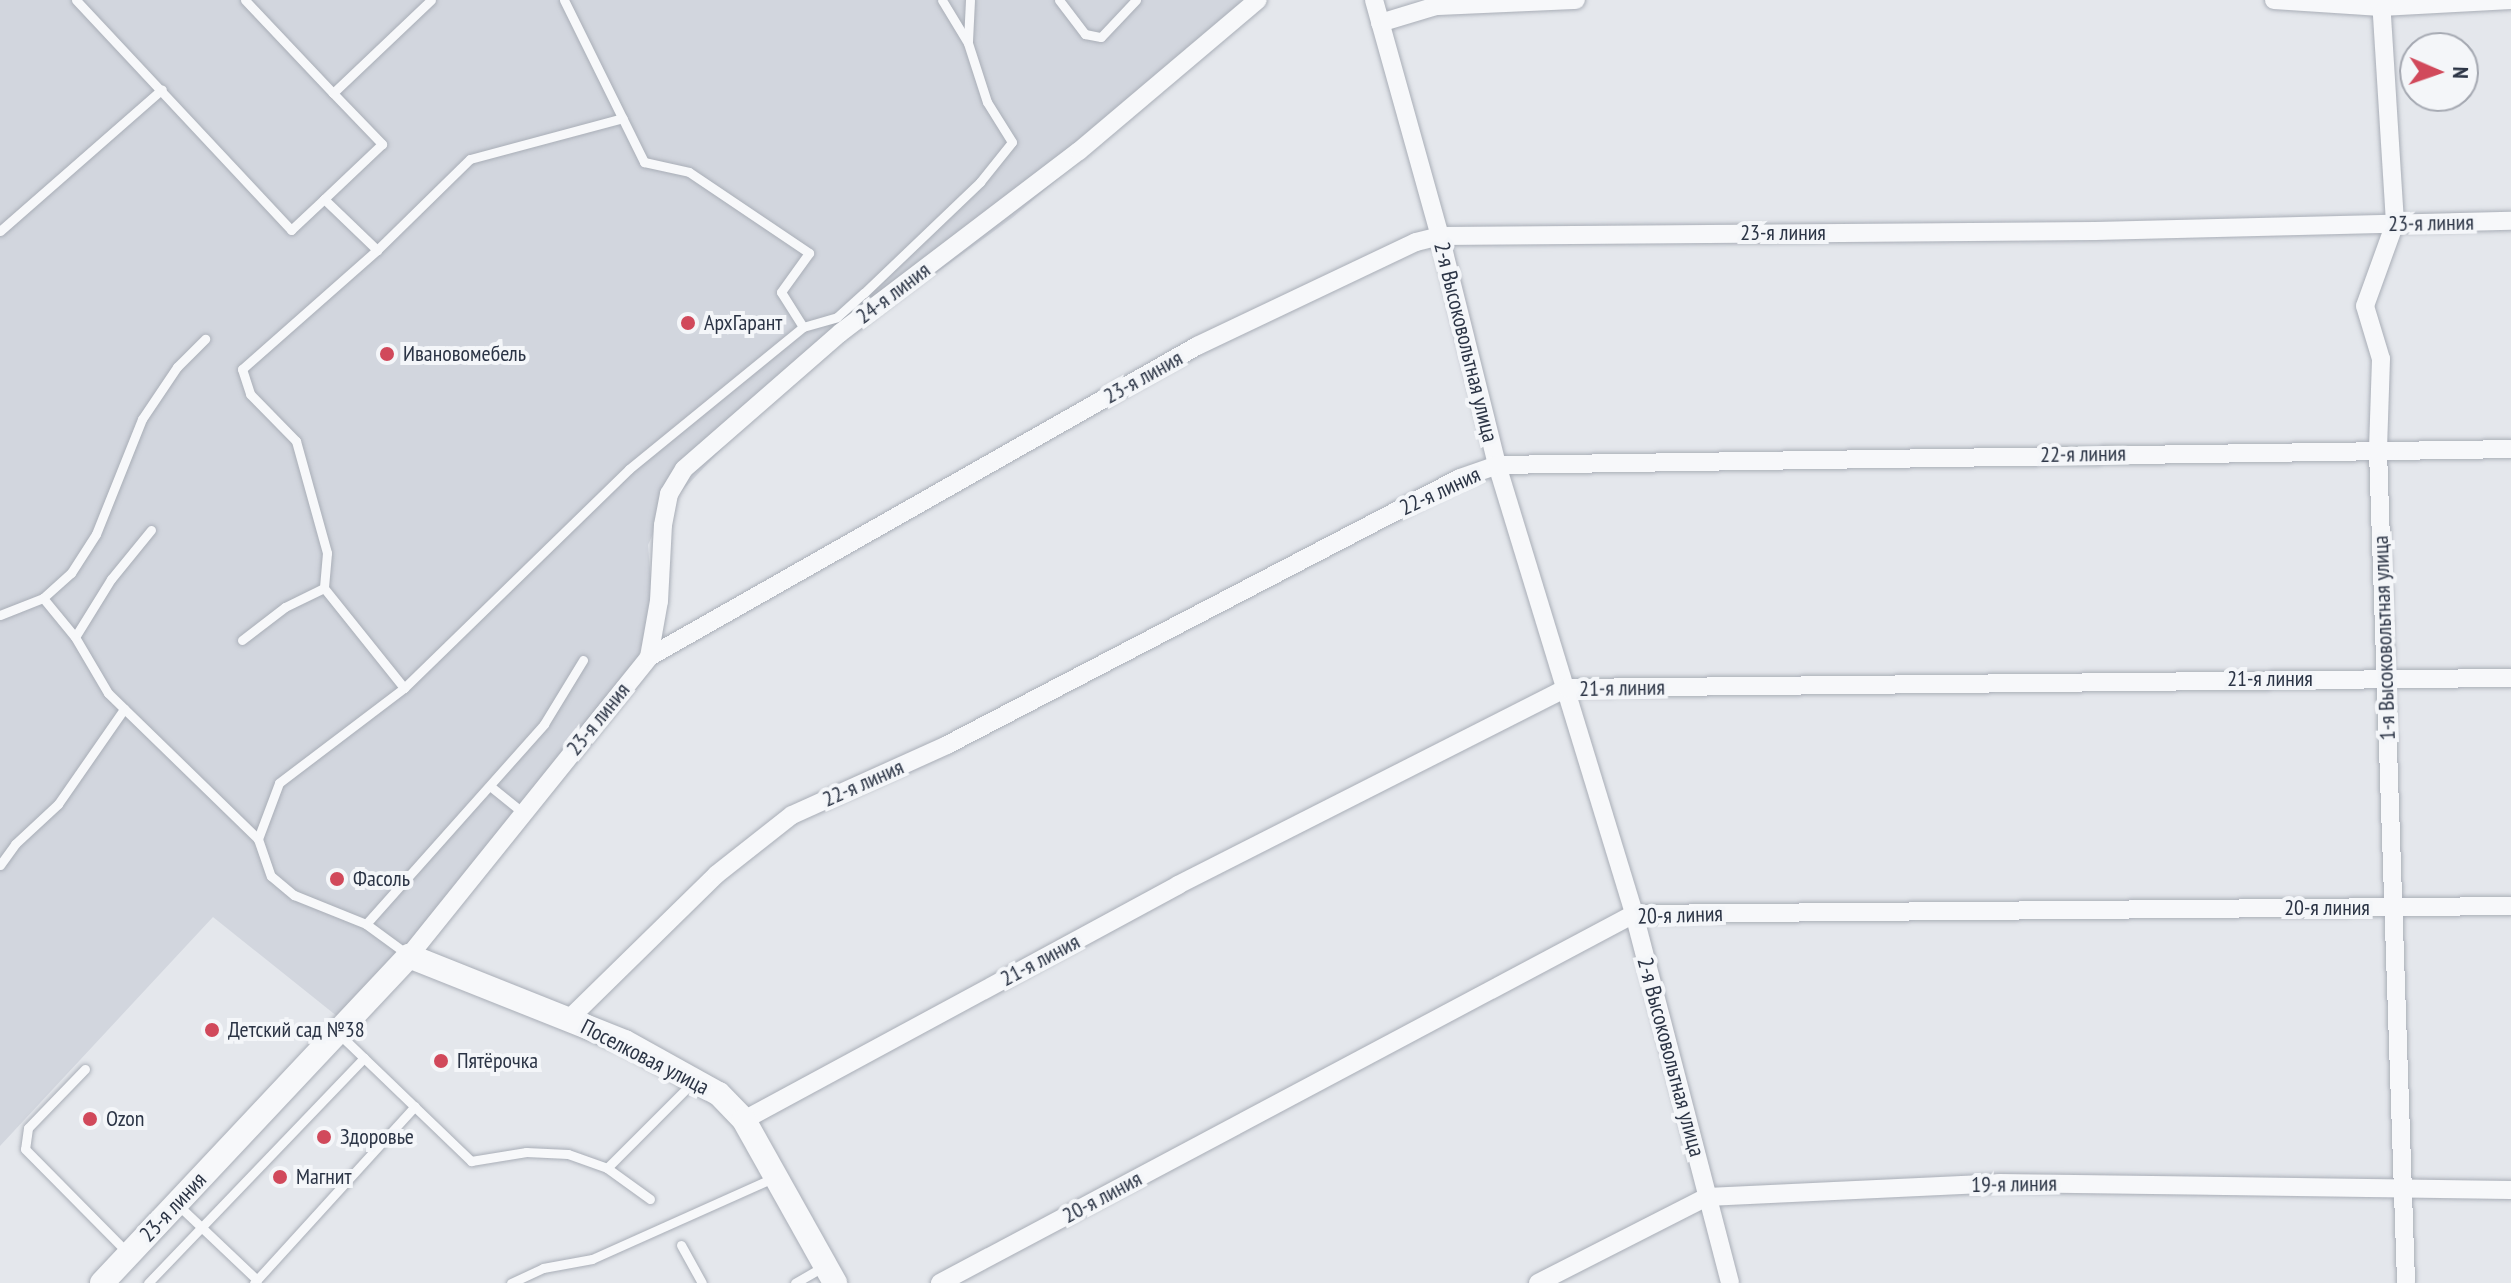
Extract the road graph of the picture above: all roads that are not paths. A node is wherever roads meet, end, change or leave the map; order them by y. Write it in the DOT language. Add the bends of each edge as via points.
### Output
graph roads {
  1 [pos="76,0"];
  2 [pos="245,0"];
  3 [pos="431,0"];
  4 [pos="564,0"];
  5 [pos="942,0"];
  6 [pos="970,0"];
  7 [pos="1059,0"];
  8 [pos="1136,0"];
  9 [pos="1258,0"];
  10 [pos="1374,0"];
  11 [pos="1576,0"];
  12 [pos="2274,0"];
  13 [pos="2511,0"];
  14 [pos="2381,4"];
  15 [pos="1380,23"];
  16 [pos="968,43"];
  17 [pos="162,89"];
  18 [pos="333,93"];
  19 [pos="623,118"];
  20 [pos="324,199"];
  21 [pos="2511,221"];
  22 [pos="2395,223"];
  23 [pos="0,231"];
  24 [pos="1440,236"];
  25 [pos="377,250"];
  26 [pos="803,327"];
  27 [pos="205,339"];
  28 [pos="2511,449"];
  29 [pos="2378,451"];
  30 [pos="1497,465"];
  31 [pos="151,530"];
  32 [pos="324,588"];
  33 [pos="43,598"];
  34 [pos="0,615"];
  35 [pos="75,637"];
  36 [pos="242,640"];
  37 [pos="649,657"];
  38 [pos="583,660"];
  39 [pos="2511,678"];
  40 [pos="2386,679"];
  41 [pos="404,688"];
  42 [pos="1567,688"];
  43 [pos="124,709"];
  44 [pos="490,786"];
  45 [pos="522,812"];
  46 [pos="258,839"];
  47 [pos="0,865"];
  48 [pos="2511,906"];
  49 [pos="2392,908"];
  50 [pos="1634,914"];
  51 [pos="366,924"];
  52 [pos="409,956"];
  53 [pos="569,1019"];
  54 [pos="338,1033"];
  55 [pos="364,1058"];
  56 [pos="85,1069"];
  57 [pos="695,1080"];
  58 [pos="415,1106"];
  59 [pos="744,1120"];
  60 [pos="607,1168"];
  61 [pos="776,1176"];
  62 [pos="2404,1186"];
  63 [pos="2511,1190"];
  64 [pos="1707,1197"];
  65 [pos="650,1199"];
  66 [pos="177,1204"];
  67 [pos="202,1228"];
  68 [pos="681,1245"];
  69 [pos="129,1254"];
  70 [pos="830,1275"];
  71 [pos="255,1282"];
  72 [pos="102,1283"];
  73 [pos="148,1283"];
  74 [pos="511,1283"];
  75 [pos="702,1283"];
  76 [pos="795,1283"];
  77 [pos="940,1283"];
  78 [pos="1538,1283"];
  79 [pos="1730,1283"];
  80 [pos="2406,1283"];
  1 -- 17 [label="lane"];
  2 -- 18 [label="lane"];
  3 -- 18 [label="lane"];
  4 -- 19 [label="lane"];
  5 -- 16 [label="lane"];
  6 -- 16 [label="lane"];
  7 -- 8 [label="lane" via="1085,34 1101,37"];
  9 -- 37 [label="street, 24-я линия" via="1079,151 840,333 684,469 669,494 663,525 659,601"];
  10 -- 15 [label="street, 2-я Высоковольтная улица"];
  11 -- 15 [label="street" via="1436,6"];
  12 -- 14 [label="street"];
  13 -- 14 [label="street"];
  14 -- 22 [label="street, 1-я Высоковольтная улица"];
  15 -- 24 [label="street, 2-я Высоковольтная улица"];
  16 -- 26 [label="lane" via="987,102 1012,142 980,182 837,317"];
  17 -- 20 [label="lane" via="291,230"];
  17 -- 23 [label="lane"];
  18 -- 20 [label="lane" via="382,144"];
  19 -- 25 [label="lane" via="470,159"];
  19 -- 26 [label="lane" via="644,162 689,172 809,253 781,292"];
  20 -- 25 [label="lane"];
  21 -- 22 [label="street, 23-я линия"];
  22 -- 24 [label="street, 23-я линия"];
  22 -- 29 [label="street, 1-я Высоковольтная улица" via="2365,306 2381,359"];
  24 -- 30 [label="street, 2-я Высоковольтная улица"];
  24 -- 37 [label="street, 23-я линия" via="1416,242 1197,346"];
  25 -- 32 [label="lane" via="242,369 250,394 296,441 327,553"];
  26 -- 41 [label="lane" via="629,469"];
  27 -- 33 [label="lane" via="177,367 142,419 96,534 71,573"];
  28 -- 29 [label="street, 22-я линия"];
  29 -- 30 [label="street, 22-я линия"];
  29 -- 40 [label="street, 1-я Высоковольтная улица"];
  30 -- 42 [label="street, 2-я Высоковольтная улица"];
  30 -- 53 [label="street, 22-я линия" via="1460,478 947,745 792,815 717,874"];
  31 -- 35 [label="lane"];
  32 -- 36 [label="lane" via="285,607"];
  32 -- 41 [label="lane"];
  33 -- 34 [label="lane"];
  33 -- 35 [label="lane"];
  35 -- 43 [label="lane" via="108,693"];
  37 -- 45 [label="street, 23-я линия"];
  38 -- 44 [label="lane" via="544,724"];
  39 -- 40 [label="street, 21-я линия"];
  40 -- 42 [label="street, 21-я линия"];
  40 -- 49 [label="street, 1-я Высоковольтная улица"];
  41 -- 46 [label="lane" via="279,783"];
  42 -- 50 [label="street, 2-я Высоковольтная улица"];
  42 -- 59 [label="street, 21-я линия" via="1178,885"];
  43 -- 46 [label="lane"];
  43 -- 47 [label="lane" via="58,804"];
  44 -- 45 [label="lane"];
  44 -- 51 [label="lane"];
  45 -- 52 [label="street, 23-я линия"];
  46 -- 51 [label="lane" via="271,876 294,895"];
  48 -- 49 [label="street, 20-я линия"];
  49 -- 50 [label="street, 20-я линия"];
  49 -- 62 [label="street, 1-я Высоковольтная улица"];
  50 -- 64 [label="street, 2-я Высоковольтная улица"];
  50 -- 77 [label="street, 20-я линия"];
  51 -- 52 [label="lane"];
  52 -- 53 [label="street, Поселковая улица"];
  52 -- 54 [label="street, 23-я линия"];
  53 -- 57 [label="street, Поселковая улица"];
  54 -- 55 [label="lane"];
  54 -- 66 [label="street, 23-я линия"];
  55 -- 58 [label="lane"];
  55 -- 67 [label="lane"];
  56 -- 69 [label="lane" via="28,1128 25,1149"];
  57 -- 59 [label="street, Поселковая улица"];
  57 -- 60 [label="lane"];
  58 -- 60 [label="lane" via="471,1161 526,1152 568,1154"];
  58 -- 71 [label="lane"];
  59 -- 61 [label="street, Поселковая улица"];
  60 -- 65 [label="lane"];
  61 -- 70 [label="street, Поселковая улица"];
  61 -- 74 [label="lane" via="592,1259 543,1268"];
  62 -- 63 [label="street, 19-я линия"];
  62 -- 64 [label="street, 19-я линия" via="1999,1183"];
  62 -- 80 [label="street, 1-я Высоковольтная улица"];
  64 -- 78 [label="street, 19-я линия"];
  64 -- 79 [label="street, 2-я Высоковольтная улица"];
  66 -- 67 [label="lane"];
  66 -- 69 [label="street, 23-я линия"];
  67 -- 71 [label="lane"];
  67 -- 73 [label="lane"];
  68 -- 75 [label="lane"];
  69 -- 72 [label="street, 23-я линия"];
  70 -- 76 [label="lane"];
}
